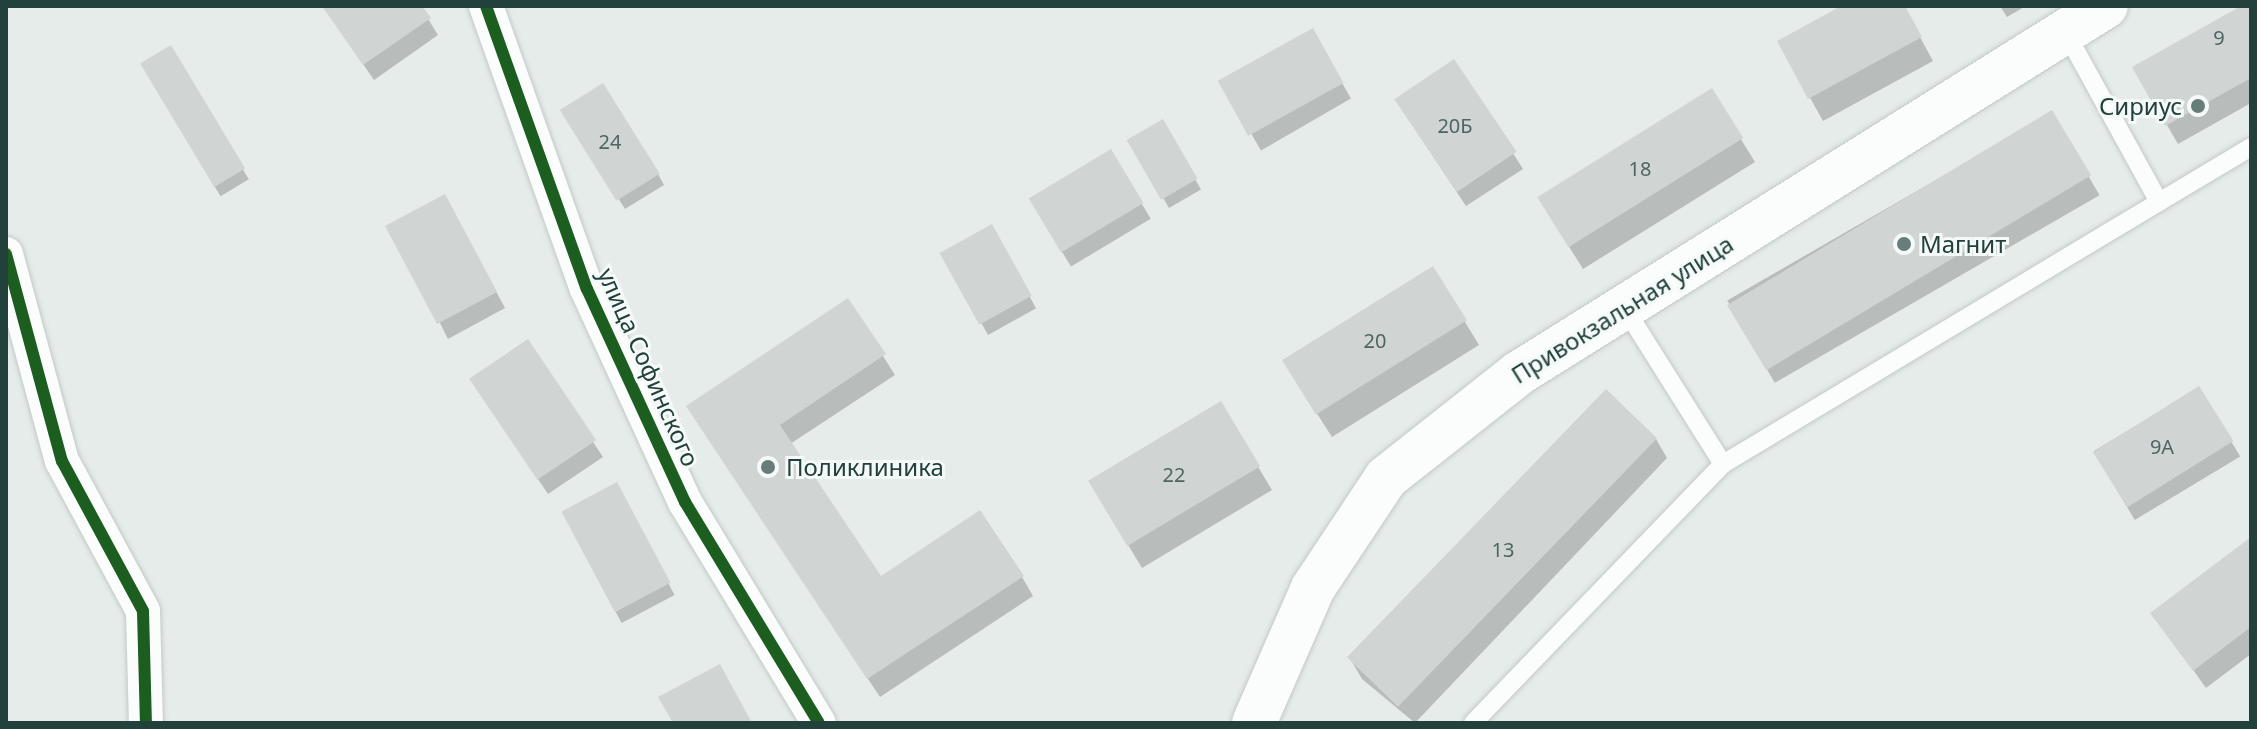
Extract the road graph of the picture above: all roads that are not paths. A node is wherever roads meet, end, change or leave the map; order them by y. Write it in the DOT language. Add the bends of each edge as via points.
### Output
graph roads {
  1 [pos="486,6"];
  2 [pos="2106,6"];
  3 [pos="2065,31"];
  4 [pos="2251,147"];
  5 [pos="2159,202"];
  6 [pos="6,254"];
  7 [pos="1624,307"];
  8 [pos="1723,464"];
  9 [pos="146,723"];
  10 [pos="819,723"];
  11 [pos="1254,723"];
  12 [pos="1473,723"];
  1 -- 10 [label="street, улица Софинского" via="587,289 685,502"];
  2 -- 3 [label="main road, Привокзальная улица"];
  3 -- 5 [label="lane"];
  3 -- 7 [label="main road, Привокзальная улица"];
  4 -- 5 [label="lane"];
  5 -- 8 [label="lane"];
  6 -- 9 [label="street" via="62,461 143,611"];
  7 -- 8 [label="lane"];
  7 -- 11 [label="main road, Привокзальная улица" via="1519,373 1386,478 1313,588"];
  8 -- 12 [label="lane"];
}
